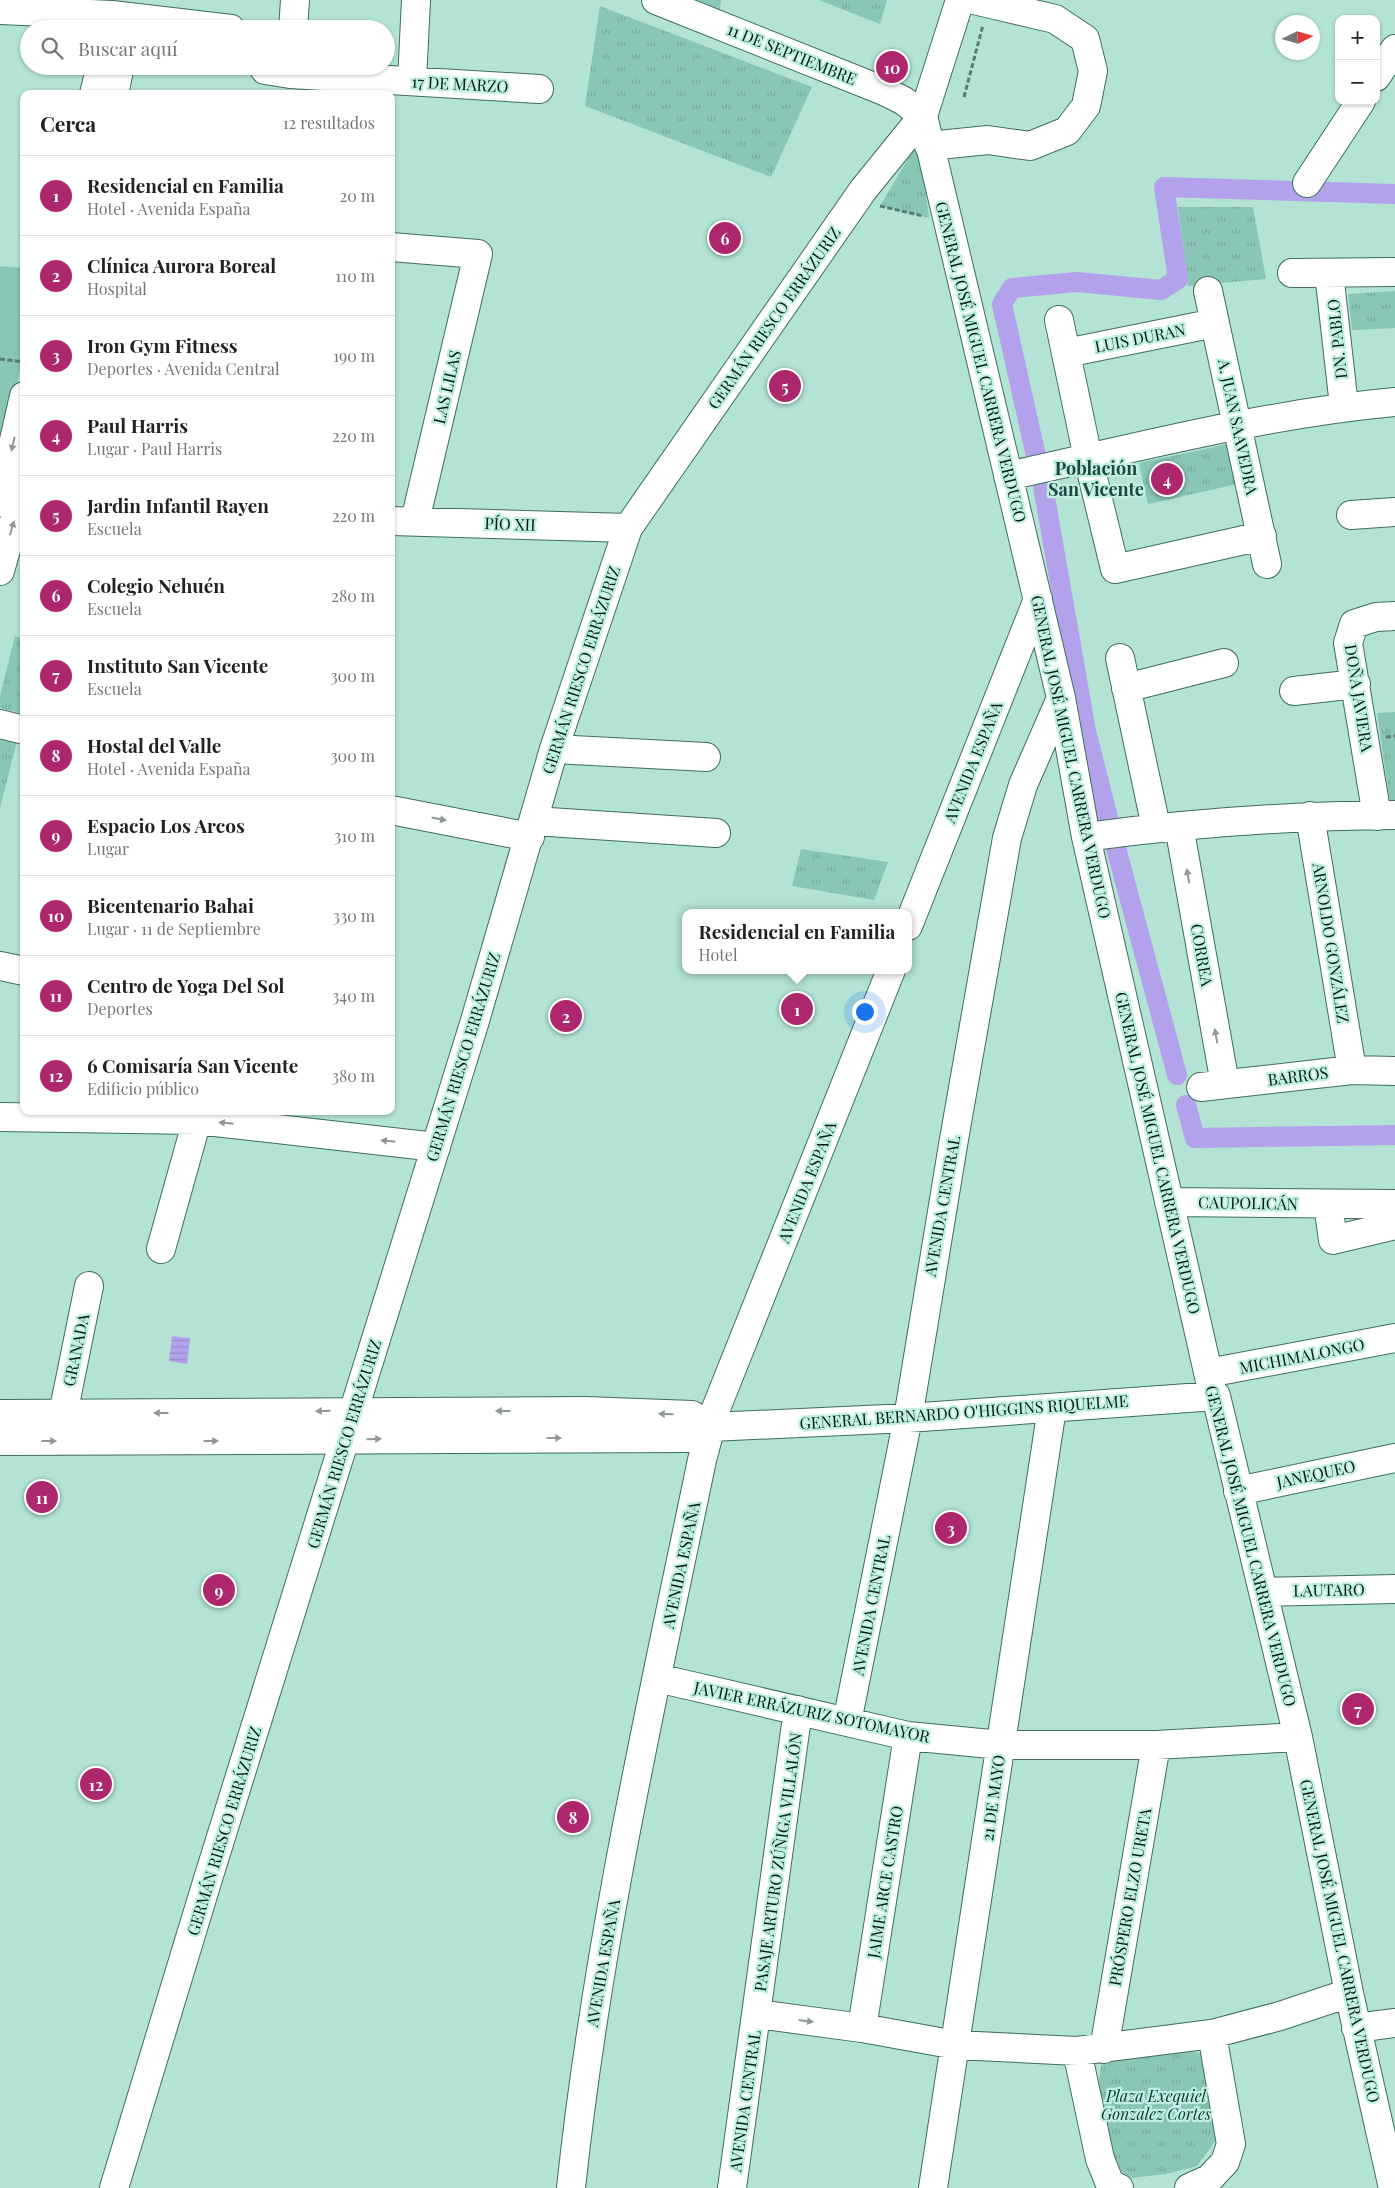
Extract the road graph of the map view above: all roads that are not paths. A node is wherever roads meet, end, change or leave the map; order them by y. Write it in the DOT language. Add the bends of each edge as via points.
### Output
graph roads {
  1 [pos="295,0"];
  2 [pos="416,0"];
  3 [pos="656,0"];
  4 [pos="960,0"];
  5 [pos="981,2"];
  6 [pos="0,10"];
  7 [pos="122,15"];
  8 [pos="161,20"];
  9 [pos="294,20"];
  10 [pos="1395,49"];
  11 [pos="1380,72"];
  12 [pos="99,75"];
  13 [pos="118,75"];
  14 [pos="347,75"];
  15 [pos="412,81"];
  16 [pos="539,89"];
  17 [pos="95,90"];
  18 [pos="115,90"];
  19 [pos="1358,105"];
  20 [pos="923,116"];
  21 [pos="930,146"];
  22 [pos="1307,183"];
  23 [pos="395,247"];
  24 [pos="1329,272"];
  25 [pos="1395,272"];
  26 [pos="1292,273"];
  27 [pos="1208,291"];
  28 [pos="1058,320"];
  29 [pos="1214,323"];
  30 [pos="1066,353"];
  31 [pos="1395,402"];
  32 [pos="1344,406"];
  33 [pos="1237,425"];
  34 [pos="20,427"];
  35 [pos="1088,458"];
  36 [pos="1008,476"];
  37 [pos="11,498"];
  38 [pos="1395,512"];
  39 [pos="1351,515"];
  40 [pos="403,521"];
  41 [pos="628,528"];
  42 [pos="1262,536"];
  43 [pos="1268,564"];
  44 [pos="0,571"];
  45 [pos="1038,599"];
  46 [pos="1395,616"];
  47 [pos="1120,658"];
  48 [pos="1224,663"];
  49 [pos="1356,684"];
  50 [pos="1126,688"];
  51 [pos="1294,691"];
  52 [pos="1061,698"];
  53 [pos="0,724"];
  54 [pos="20,729"];
  55 [pos="554,749"];
  56 [pos="706,758"];
  57 [pos="395,811"];
  58 [pos="1310,816"];
  59 [pos="1386,816"];
  60 [pos="1167,827"];
  61 [pos="532,829"];
  62 [pos="716,833"];
  63 [pos="1086,837"];
  64 [pos="912,916"];
  65 [pos="0,966"];
  66 [pos="20,970"];
  67 [pos="889,974"];
  68 [pos="1352,1070"];
  69 [pos="1395,1071"];
  70 [pos="1213,1086"];
  71 [pos="0,1117"];
  72 [pos="196,1120"];
  73 [pos="436,1147"];
  74 [pos="1169,1202"];
  75 [pos="1328,1204"];
  76 [pos="1395,1204"];
  77 [pos="1395,1225"];
  78 [pos="161,1249"];
  79 [pos="89,1286"];
  80 [pos="1395,1338"];
  81 [pos="1212,1385"];
  82 [pos="1052,1408"];
  83 [pos="354,1410"];
  84 [pos="0,1414"];
  85 [pos="63,1414"];
  86 [pos="908,1418"];
  87 [pos="711,1426"];
  88 [pos="346,1440"];
  89 [pos="0,1441"];
  90 [pos="1395,1458"];
  91 [pos="1238,1491"];
  92 [pos="1395,1589"];
  93 [pos="1263,1592"];
  94 [pos="657,1678"];
  95 [pos="798,1710"];
  96 [pos="847,1722"];
  97 [pos="908,1736"];
  98 [pos="1298,1736"];
  99 [pos="1001,1745"];
  100 [pos="1156,1746"];
  101 [pos="1349,1993"];
  102 [pos="757,2014"];
  103 [pos="1395,2023"];
  104 [pos="862,2028"];
  105 [pos="1356,2028"];
  106 [pos="1212,2034"];
  107 [pos="956,2044"];
  108 [pos="1104,2049"];
  109 [pos="1077,2051"];
  110 [pos="114,2188"];
  111 [pos="571,2188"];
  112 [pos="732,2188"];
  113 [pos="933,2188"];
  114 [pos="1119,2188"];
  115 [pos="1189,2188"];
  116 [pos="1393,2188"];
  1 -- 9 [label="street"];
  2 -- 15 [label="street"];
  3 -- 20 [label="street, 11 DE SEPTIEMBRE" via="884,91"];
  4 -- 20 [label="street, GERMÁN RIESCO ERRÁZURIZ"];
  5 -- 21 [label="street" via="1055,19 1085,40 1093,71 1086,106 1066,131 1030,146 988,140"];
  6 -- 7 [label="street"];
  7 -- 8 [label="street"];
  10 -- 11 [label="street"];
  12 -- 17 [label="street"];
  13 -- 18 [label="street"];
  14 -- 15 [label="street, 17 DE MARZO"];
  15 -- 16 [label="street, 17 DE MARZO"];
  19 -- 22 [label="street"];
  20 -- 21 [label="street, GENERAL JOSÉ MIGUEL CARRERA VERDUGO"];
  20 -- 41 [label="street, GERMÁN RIESCO ERRÁZURIZ" via="863,190"];
  21 -- 36 [label="street, GENERAL JOSÉ MIGUEL CARRERA VERDUGO"];
  23 -- 40 [label="street, LAS LILAS" via="478,254"];
  24 -- 25 [label="street"];
  24 -- 26 [label="street"];
  24 -- 32 [label="street, DN. PABLO"];
  27 -- 29 [label="street, A. JUAN SAAVEDRA"];
  28 -- 30 [label="street"];
  29 -- 30 [label="street, LUIS DURAN"];
  29 -- 33 [label="street, A. JUAN SAAVEDRA"];
  30 -- 35 [label="street"];
  31 -- 32 [label="street"];
  32 -- 33 [label="street"];
  33 -- 35 [label="street"];
  33 -- 42 [label="street, A. JUAN SAAVEDRA"];
  34 -- 37 [label="street, one-way"];
  35 -- 36 [label="street"];
  35 -- 42 [label="street" via="1115,569"];
  36 -- 45 [label="street, GENERAL JOSÉ MIGUEL CARRERA VERDUGO"];
  44 -- 37 [label="street, one-way"];
  38 -- 39 [label="street"];
  40 -- 41 [label="street, PÍO XII"];
  41 -- 55 [label="street, GERMÁN RIESCO ERRÁZURIZ"];
  42 -- 43 [label="street, A. JUAN SAAVEDRA"];
  45 -- 52 [label="street, GENERAL JOSÉ MIGUEL CARRERA VERDUGO"];
  45 -- 64 [label="street, AVENIDA ESPAÑA"];
  46 -- 49 [label="street, DOÑA JAVIERA" via="1376,617 1354,624 1348,643"];
  47 -- 50 [label="street, CORREA"];
  48 -- 50 [label="street"];
  49 -- 51 [label="street"];
  49 -- 59 [label="street, DOÑA JAVIERA"];
  50 -- 60 [label="street, CORREA"];
  52 -- 63 [label="street, GENERAL JOSÉ MIGUEL CARRERA VERDUGO"];
  52 -- 86 [label="street, AVENIDA CENTRAL" via="1022,785 1007,838"];
  53 -- 54 [label="street"];
  55 -- 56 [label="street"];
  55 -- 61 [label="street, GERMÁN RIESCO ERRÁZURIZ"];
  57 -- 61 [label="street, one-way"];
  58 -- 59 [label="street"];
  58 -- 60 [label="street"];
  58 -- 68 [label="street, ARNOLDO GONZÁLEZ"];
  60 -- 63 [label="street"];
  70 -- 60 [label="street, CORREA, one-way"];
  61 -- 62 [label="street"];
  61 -- 73 [label="street, GERMÁN RIESCO ERRÁZURIZ"];
  63 -- 74 [label="street, GENERAL JOSÉ MIGUEL CARRERA VERDUGO"];
  65 -- 66 [label="street"];
  67 -- 87 [label="street, AVENIDA ESPAÑA"];
  68 -- 69 [label="street, BARROS"];
  68 -- 70 [label="street, BARROS"];
  71 -- 72 [label="street"];
  73 -- 72 [label="street, one-way"];
  72 -- 78 [label="street"];
  73 -- 83 [label="street, GERMÁN RIESCO ERRÁZURIZ"];
  74 -- 75 [label="street, CAUPOLICÁN"];
  74 -- 81 [label="street, GENERAL JOSÉ MIGUEL CARRERA VERDUGO"];
  75 -- 76 [label="street, CAUPOLICÁN"];
  75 -- 77 [label="street" via="1333,1240"];
  79 -- 85 [label="street, GRANADA"];
  80 -- 81 [label="street, MICHIMALONGO"];
  81 -- 82 [label="street, GENERAL BERNARDO O'HIGGINS RIQUELME"];
  81 -- 91 [label="street, GENERAL JOSÉ MIGUEL CARRERA VERDUGO"];
  82 -- 86 [label="street, GENERAL BERNARDO O'HIGGINS RIQUELME"];
  82 -- 99 [label="street, 21 DE MAYO"];
  83 -- 85 [label="street, GENERAL BERNARDO O'HIGGINS RIQUELME, one-way"];
  87 -- 83 [label="street, GENERAL BERNARDO O'HIGGINS RIQUELME, one-way" via="692,1415"];
  83 -- 88 [label="street, GERMÁN RIESCO ERRÁZURIZ"];
  84 -- 85 [label="street, GENERAL BERNARDO O'HIGGINS RIQUELME"];
  86 -- 87 [label="street, GENERAL BERNARDO O'HIGGINS RIQUELME"];
  86 -- 96 [label="street, AVENIDA CENTRAL"];
  88 -- 87 [label="street, GENERAL BERNARDO O'HIGGINS RIQUELME, one-way" via="688,1438"];
  87 -- 94 [label="street, AVENIDA ESPAÑA"];
  89 -- 88 [label="street, GENERAL BERNARDO O'HIGGINS RIQUELME, one-way"];
  88 -- 110 [label="street, GERMÁN RIESCO ERRÁZURIZ"];
  90 -- 91 [label="street, JANEQUEO"];
  91 -- 93 [label="street, GENERAL JOSÉ MIGUEL CARRERA VERDUGO"];
  92 -- 93 [label="street, LAUTARO"];
  93 -- 98 [label="street, GENERAL JOSÉ MIGUEL CARRERA VERDUGO"];
  94 -- 95 [label="street, JAVIER ERRÁZURIZ SOTOMAYOR"];
  94 -- 111 [label="street, AVENIDA ESPAÑA" via="596,1999"];
  95 -- 96 [label="street, JAVIER ERRÁZURIZ SOTOMAYOR"];
  95 -- 102 [label="street, PASAJE ARTURO ZÚÑIGA VILLALÓN"];
  96 -- 97 [label="street, JAVIER ERRÁZURIZ SOTOMAYOR"];
  97 -- 99 [label="street, JAVIER ERRÁZURIZ SOTOMAYOR"];
  97 -- 104 [label="street, JAIME ARCE CASTRO"];
  98 -- 100 [label="street, JAVIER ERRÁZURIZ SOTOMAYOR"];
  98 -- 101 [label="street, GENERAL JOSÉ MIGUEL CARRERA VERDUGO"];
  99 -- 100 [label="street, JAVIER ERRÁZURIZ SOTOMAYOR"];
  99 -- 107 [label="street, 21 DE MAYO"];
  100 -- 108 [label="street, PRÓSPERO ELZO URETA"];
  101 -- 105 [label="street, GENERAL JOSÉ MIGUEL CARRERA VERDUGO"];
  101 -- 106 [label="street"];
  102 -- 104 [label="street, one-way"];
  102 -- 112 [label="street, AVENIDA CENTRAL"];
  103 -- 105 [label="street"];
  104 -- 107 [label="street"];
  105 -- 116 [label="street, GENERAL JOSÉ MIGUEL CARRERA VERDUGO"];
  106 -- 108 [label="street"];
  106 -- 115 [label="street" via="1231,2144 1225,2162 1208,2179"];
  107 -- 109 [label="street"];
  107 -- 113 [label="street, 21 DE MAYO"];
  108 -- 109 [label="street"];
  109 -- 114 [label="street" via="1100,2159 1110,2184"];
}
